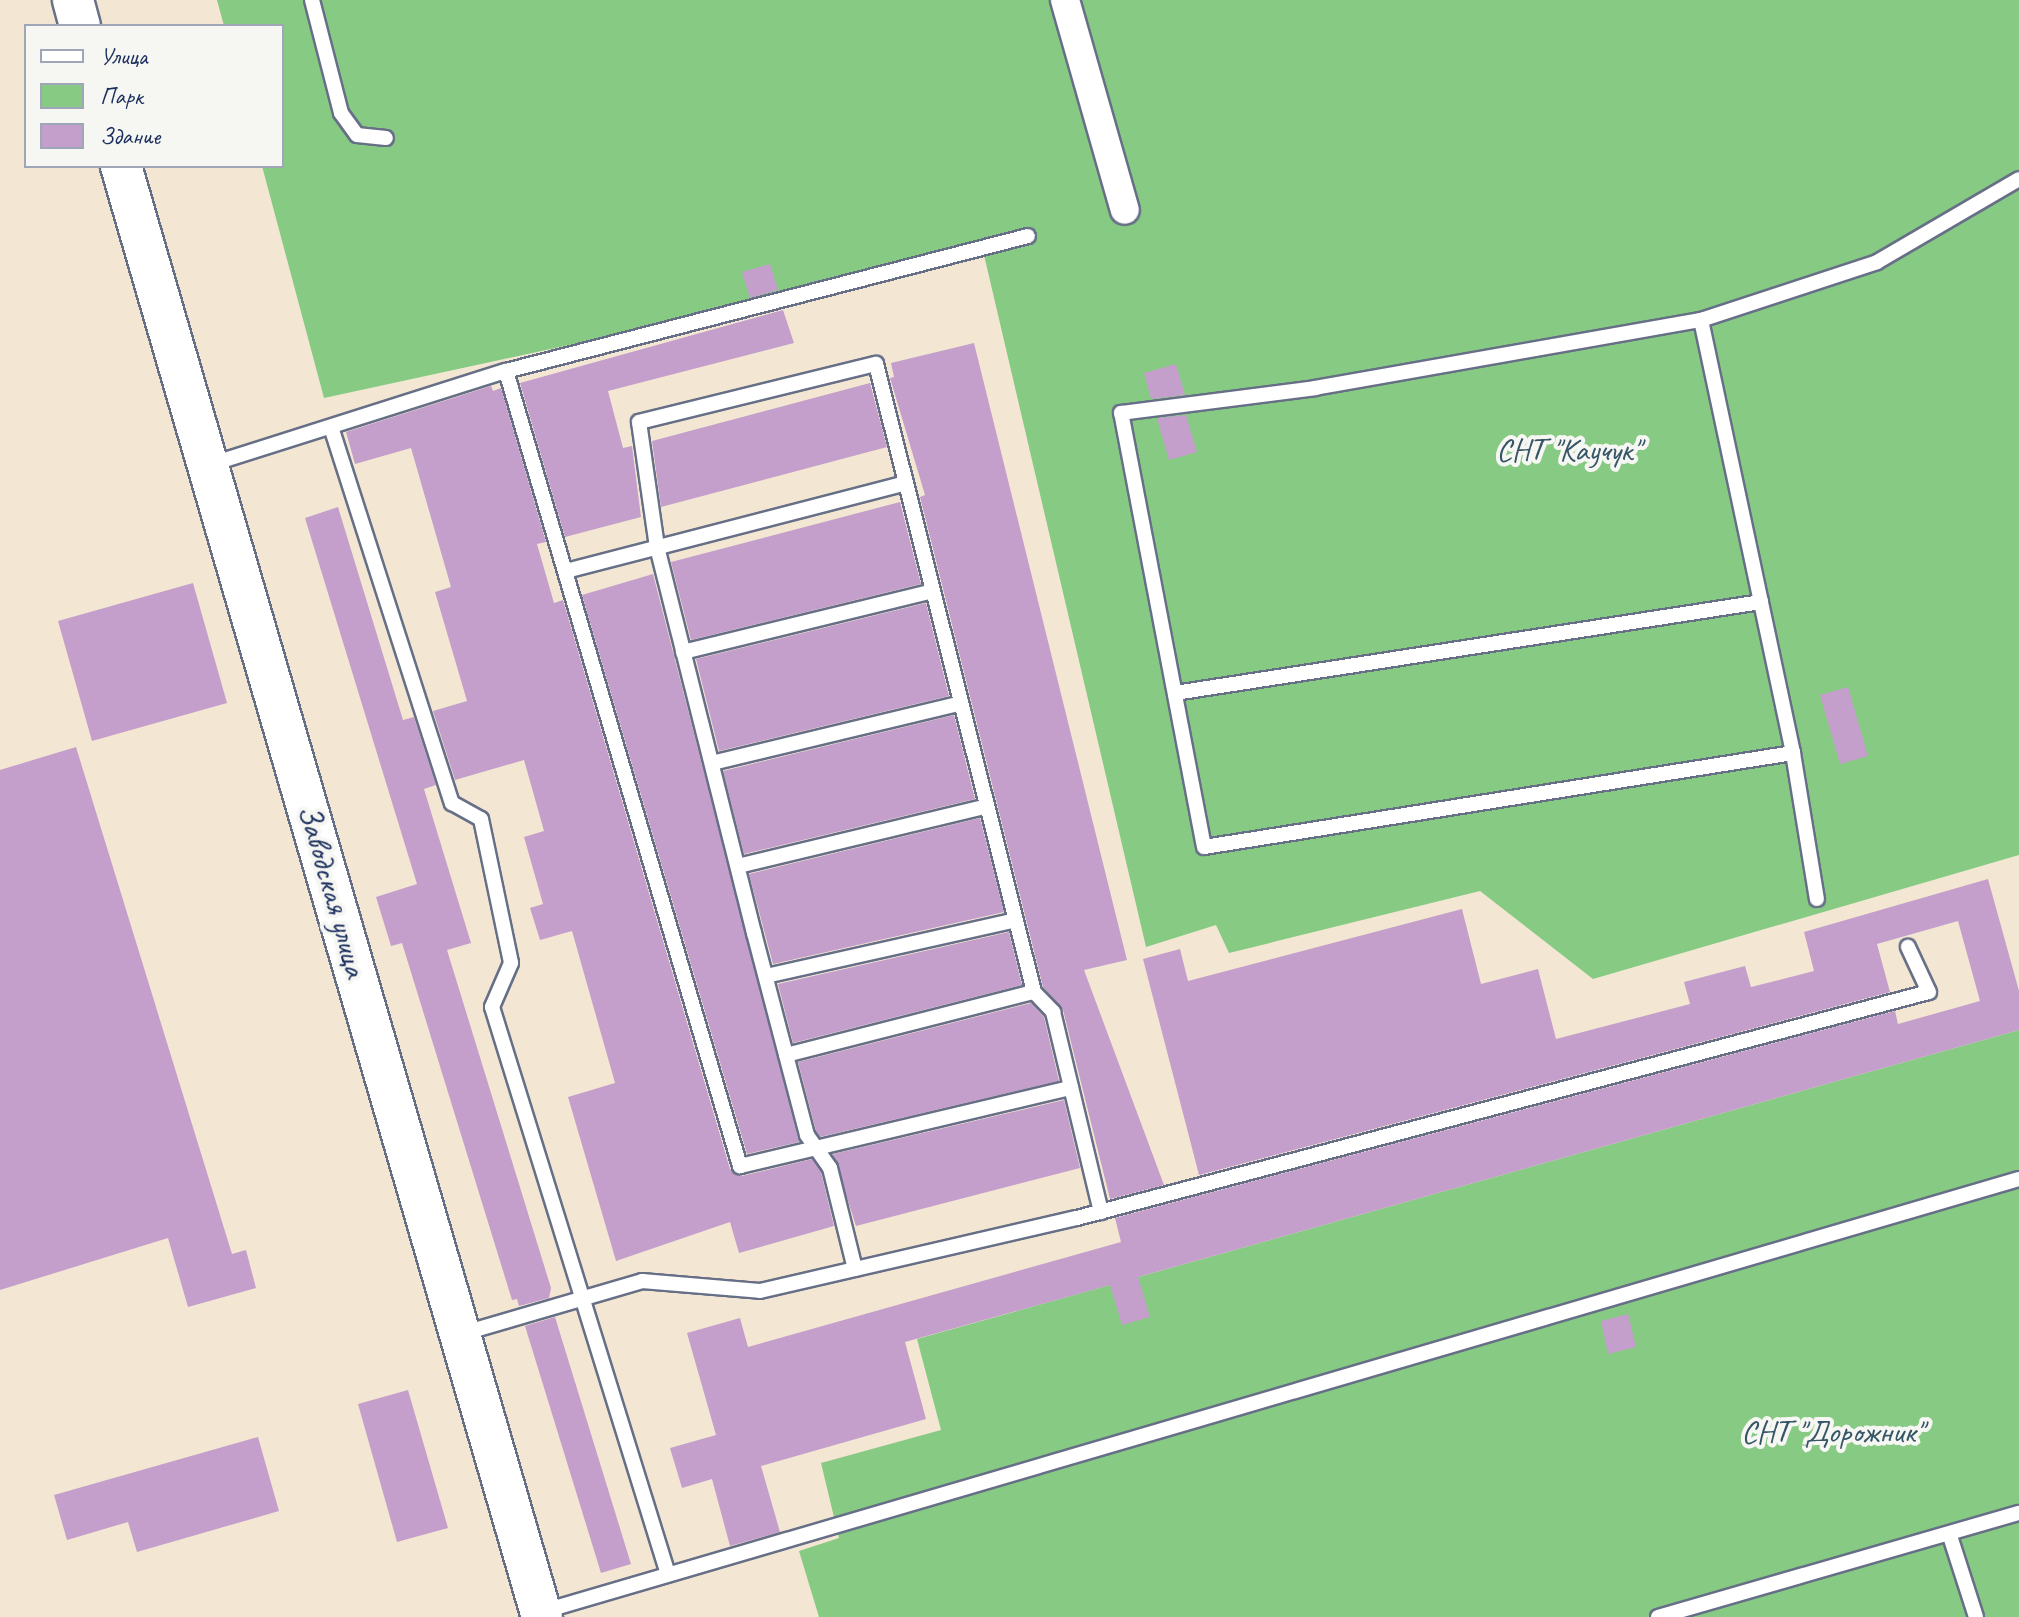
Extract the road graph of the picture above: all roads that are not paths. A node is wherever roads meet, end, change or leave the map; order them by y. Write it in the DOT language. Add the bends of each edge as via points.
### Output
graph roads {
  1 [pos="73,0"];
  2 [pos="312,0"];
  3 [pos="1065,0"];
  4 [pos="79,24"];
  5 [pos="386,138"];
  6 [pos="122,168"];
  7 [pos="2019,179"];
  8 [pos="1125,210"];
  9 [pos="1028,236"];
  10 [pos="1701,320"];
  11 [pos="506,371"];
  12 [pos="332,430"];
  13 [pos="208,465"];
  14 [pos="906,483"];
  15 [pos="657,547"];
  16 [pos="566,571"];
  17 [pos="933,591"];
  18 [pos="1761,602"];
  19 [pos="683,652"];
  20 [pos="1175,693"];
  21 [pos="961,703"];
  22 [pos="1793,753"];
  23 [pos="712,763"];
  24 [pos="987,806"];
  25 [pos="738,866"];
  26 [pos="1817,899"];
  27 [pos="1016,920"];
  28 [pos="1908,947"];
  29 [pos="766,976"];
  30 [pos="1034,992"];
  31 [pos="786,1055"];
  32 [pos="1071,1088"];
  33 [pos="817,1148"];
  34 [pos="2019,1179"];
  35 [pos="1101,1212"];
  36 [pos="855,1269"];
  37 [pos="584,1298"];
  38 [pos="460,1334"];
  39 [pos="2019,1513"];
  40 [pos="1950,1536"];
  41 [pos="668,1574"];
  42 [pos="1702,1611"];
  43 [pos="542,1614"];
  44 [pos="1658,1617"];
  45 [pos="1976,1617"];
  1 -- 4 [label="main road"];
  2 -- 5 [label="lane" via="341,113 357,135"];
  3 -- 8 [label="street"];
  6 -- 13 [label="main road, Заводская улица"];
  7 -- 10 [label="lane" via="1877,262"];
  9 -- 11 [label="lane"];
  10 -- 18 [label="lane"];
  10 -- 20 [label="lane" via="1315,388 1121,413"];
  11 -- 12 [label="lane"];
  11 -- 16 [label="lane"];
  12 -- 13 [label="lane"];
  12 -- 37 [label="lane" via="452,803 481,819 511,963 492,1007"];
  13 -- 38 [label="main road, Заводская улица"];
  14 -- 15 [label="lane"];
  14 -- 15 [label="lane" via="876,364 639,422"];
  14 -- 17 [label="lane"];
  15 -- 16 [label="lane"];
  15 -- 19 [label="lane"];
  16 -- 33 [label="lane" via="740,1166"];
  17 -- 19 [label="lane"];
  17 -- 21 [label="lane"];
  18 -- 20 [label="lane"];
  18 -- 22 [label="lane"];
  19 -- 23 [label="lane"];
  20 -- 22 [label="lane" via="1204,847"];
  21 -- 23 [label="lane"];
  21 -- 24 [label="lane"];
  22 -- 26 [label="lane"];
  23 -- 25 [label="lane"];
  24 -- 25 [label="lane"];
  24 -- 27 [label="lane"];
  25 -- 29 [label="lane"];
  27 -- 29 [label="lane"];
  27 -- 30 [label="lane"];
  28 -- 35 [label="lane" via="1929,992"];
  29 -- 31 [label="lane"];
  30 -- 31 [label="lane"];
  30 -- 32 [label="lane" via="1053,1012"];
  31 -- 33 [label="lane" via="807,1135"];
  32 -- 33 [label="lane"];
  32 -- 35 [label="lane"];
  33 -- 36 [label="lane" via="830,1168"];
  34 -- 41 [label="lane"];
  35 -- 36 [label="lane"];
  36 -- 37 [label="lane" via="760,1291 642,1281"];
  37 -- 38 [label="lane"];
  37 -- 41 [label="lane"];
  38 -- 43 [label="main road, Заводская улица"];
  39 -- 40 [label="lane"];
  40 -- 42 [label="lane"];
  40 -- 45 [label="lane"];
  41 -- 43 [label="lane"];
  42 -- 44 [label="lane"];
}
